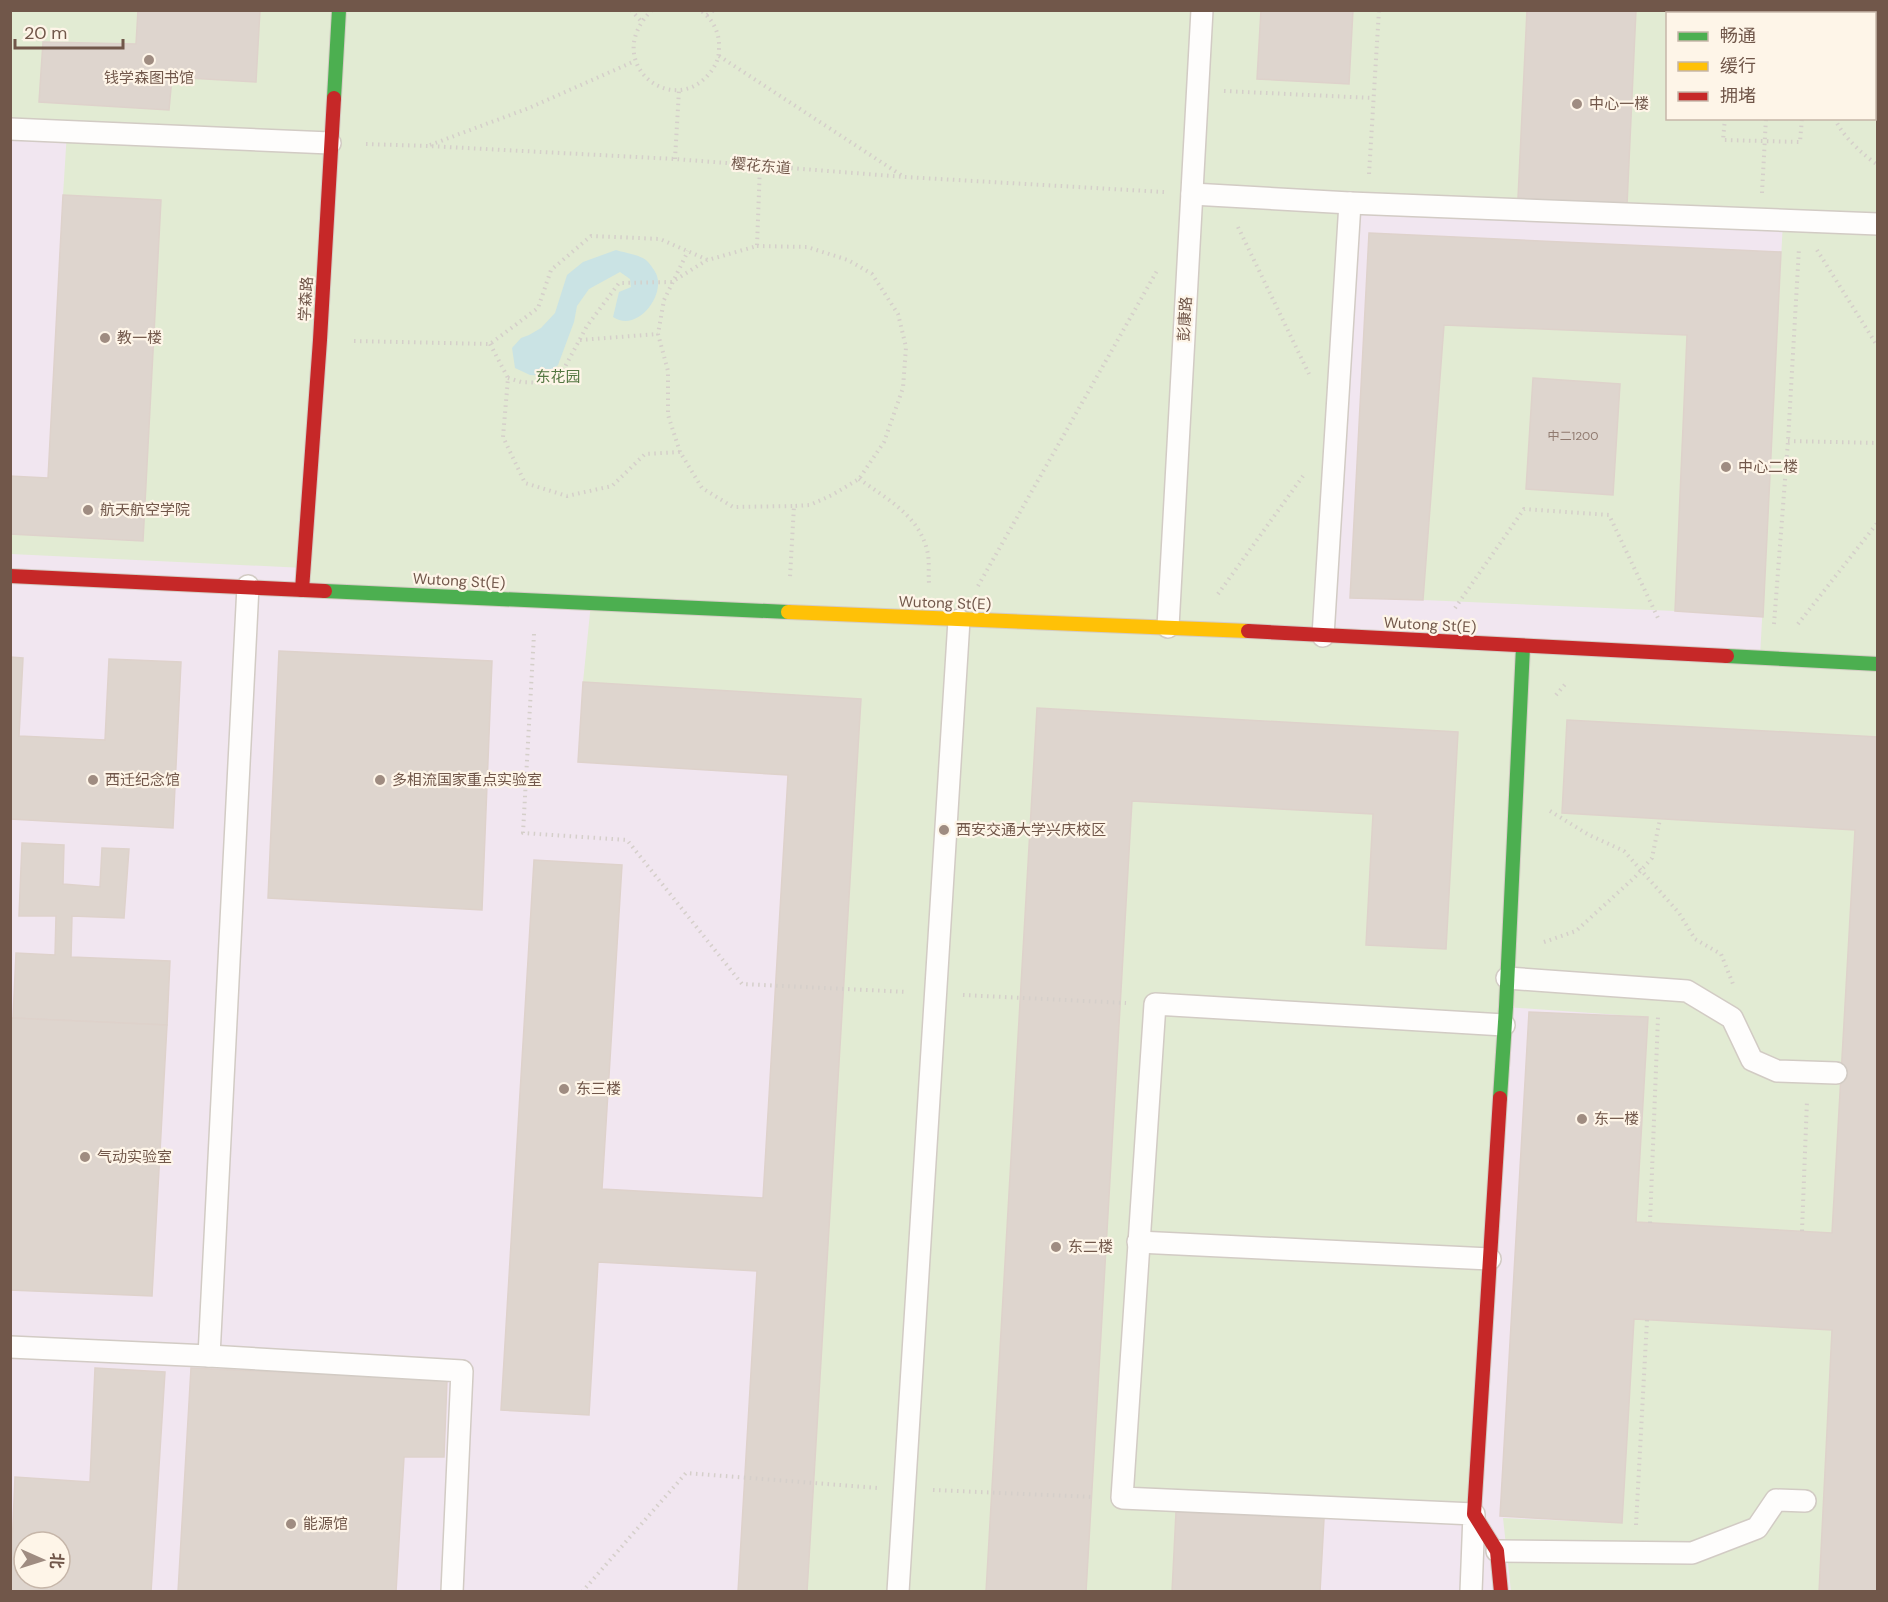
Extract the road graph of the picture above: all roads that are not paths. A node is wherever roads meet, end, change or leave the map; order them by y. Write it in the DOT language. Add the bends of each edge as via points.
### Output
graph roads {
  1 [pos="339,10"];
  2 [pos="1202,10"];
  3 [pos="10,129"];
  4 [pos="330,143"];
  5 [pos="1192,194"];
  6 [pos="1358,203"];
  7 [pos="1878,224"];
  8 [pos="10,576"];
  9 [pos="248,585"];
  10 [pos="302,590"];
  11 [pos="959,620"];
  12 [pos="1168,627"];
  13 [pos="1323,636"];
  14 [pos="1523,647"];
  15 [pos="1878,664"];
  16 [pos="1507,978"];
  17 [pos="1504,1025"];
  18 [pos="1836,1073"];
  19 [pos="1138,1242"];
  20 [pos="1490,1259"];
  21 [pos="10,1347"];
  22 [pos="209,1356"];
  23 [pos="1805,1501"];
  24 [pos="1474,1514"];
  25 [pos="1497,1551"];
  26 [pos="452,1592"];
  27 [pos="897,1592"];
  28 [pos="1471,1592"];
  29 [pos="1501,1592"];
  1 -- 4 [label="street, 学森路"];
  2 -- 5 [label="lane, 彭康路"];
  3 -- 4 [label="lane"];
  4 -- 10 [label="street, 学森路"];
  5 -- 6 [label="lane"];
  5 -- 12 [label="lane, 彭康路"];
  6 -- 7 [label="lane"];
  6 -- 13 [label="lane"];
  8 -- 9 [label="street, Wutong St(E)"];
  9 -- 10 [label="street, Wutong St(E)"];
  9 -- 22 [label="lane"];
  10 -- 11 [label="street, Wutong St(E)"];
  11 -- 12 [label="street, Wutong St(E)"];
  11 -- 27 [label="lane"];
  12 -- 13 [label="street, Wutong St(E)"];
  13 -- 14 [label="street, Wutong St(E)"];
  14 -- 15 [label="street, Wutong St(E)"];
  14 -- 16 [label="street"];
  16 -- 17 [label="street"];
  16 -- 18 [label="lane" via="1687,991 1732,1018 1752,1060 1776,1071"];
  17 -- 19 [label="lane" via="1155,1004"];
  17 -- 20 [label="street"];
  19 -- 20 [label="lane"];
  19 -- 24 [label="lane" via="1122,1498"];
  20 -- 24 [label="street"];
  21 -- 22 [label="lane"];
  22 -- 26 [label="lane" via="462,1371"];
  23 -- 25 [label="lane" via="1776,1500 1757,1528 1692,1554"];
  24 -- 25 [label="street"];
  24 -- 28 [label="lane"];
  25 -- 29 [label="street"];
}
